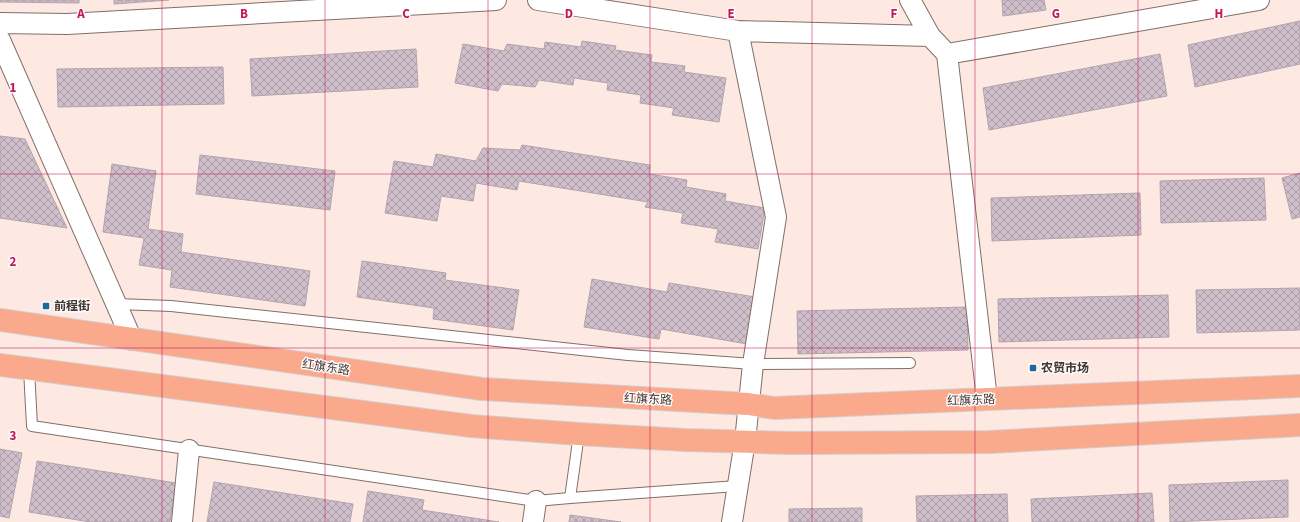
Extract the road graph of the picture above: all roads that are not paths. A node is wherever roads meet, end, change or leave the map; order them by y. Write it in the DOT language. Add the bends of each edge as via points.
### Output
graph roads {
  1 [pos="496,0"];
  2 [pos="538,0"];
  3 [pos="910,0"];
  4 [pos="1259,0"];
  5 [pos="0,23"];
  6 [pos="738,31"];
  7 [pos="930,36"];
  8 [pos="0,40"];
  9 [pos="947,54"];
  10 [pos="117,304"];
  11 [pos="0,320"];
  12 [pos="132,340"];
  13 [pos="910,363"];
  14 [pos="753,364"];
  15 [pos="0,365"];
  16 [pos="29,368"];
  17 [pos="1300,386"];
  18 [pos="987,399"];
  19 [pos="748,404"];
  20 [pos="1300,425"];
  21 [pos="579,434"];
  22 [pos="745,441"];
  23 [pos="189,450"];
  24 [pos="737,486"];
  25 [pos="570,498"];
  26 [pos="536,501"];
  27 [pos="182,522"];
  28 [pos="533,522"];
  29 [pos="732,522"];
  1 -- 5 [label="street" via="67,24"];
  2 -- 6 [label="street"];
  3 -- 7 [label="street"];
  4 -- 9 [label="street"];
  6 -- 7 [label="street"];
  6 -- 14 [label="street" via="776,217"];
  7 -- 9 [label="street"];
  8 -- 10 [label="street"];
  9 -- 18 [label="street"];
  10 -- 12 [label="street"];
  10 -- 14 [label="lane" via="171,306 628,355"];
  11 -- 12 [label="main road, 红旗东路"];
  12 -- 19 [label="main road, 红旗东路" via="482,389"];
  13 -- 14 [label="lane"];
  14 -- 19 [label="street"];
  15 -- 16 [label="main road"];
  16 -- 21 [label="main road" via="471,426"];
  16 -- 23 [label="lane" via="32,426"];
  17 -- 18 [label="main road, 红旗东路"];
  18 -- 19 [label="main road, 红旗东路" via="774,408"];
  19 -- 22 [label="street"];
  20 -- 22 [label="main road" via="990,442"];
  21 -- 22 [label="main road"];
  21 -- 25 [label="lane"];
  22 -- 24 [label="street"];
  23 -- 26 [label="lane"];
  23 -- 27 [label="street"];
  24 -- 25 [label="lane"];
  24 -- 29 [label="street"];
  25 -- 26 [label="lane"];
  26 -- 28 [label="street"];
}
